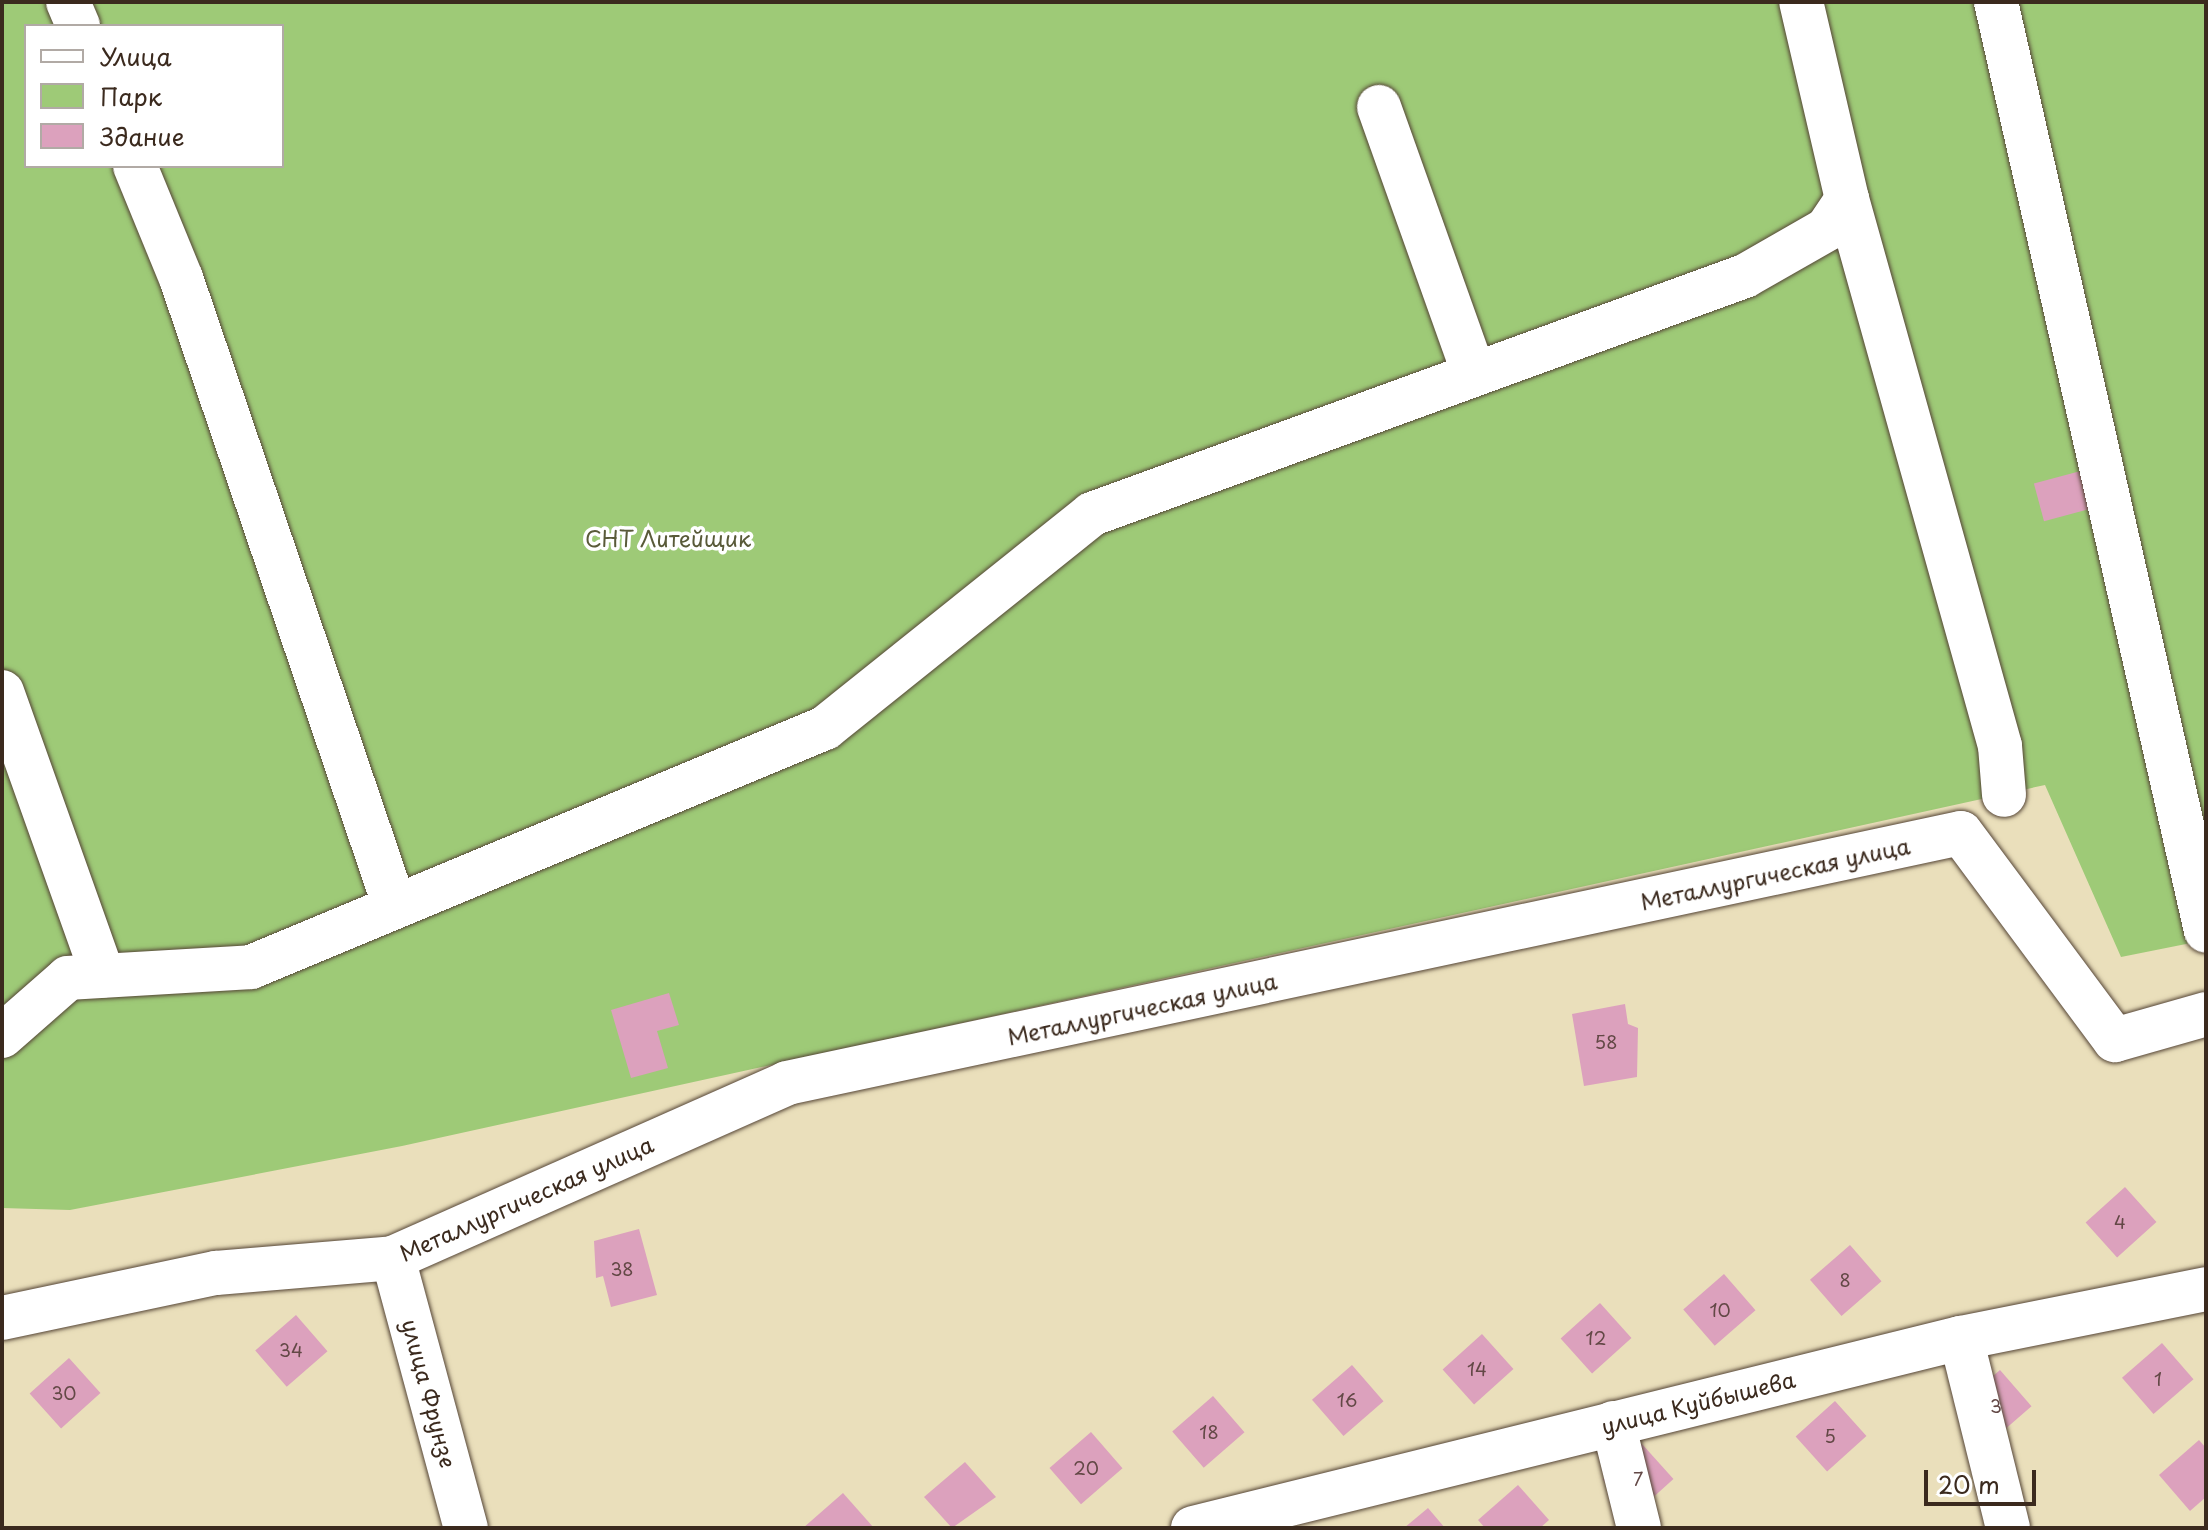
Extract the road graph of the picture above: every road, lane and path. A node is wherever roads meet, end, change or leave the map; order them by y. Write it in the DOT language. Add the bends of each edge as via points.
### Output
graph roads {
  1 [pos="68,2"];
  2 [pos="1801,2"];
  3 [pos="1996,2"];
  4 [pos="77,24"];
  5 [pos="1379,107"];
  6 [pos="136,168"];
  7 [pos="1847,199"];
  8 [pos="1474,374"];
  9 [pos="2,692"];
  10 [pos="2004,795"];
  11 [pos="395,907"];
  12 [pos="2206,931"];
  13 [pos="103,976"];
  14 [pos="2206,1014"];
  15 [pos="2,1036"];
  16 [pos="393,1258"];
  17 [pos="2206,1289"];
  18 [pos="2,1318"];
  19 [pos="1961,1338"];
  20 [pos="1613,1423"];
  21 [pos="1201,1527"];
  22 [pos="466,1528"];
  23 [pos="1639,1528"];
  24 [pos="2008,1528"];
  1 -- 4 [label="street"];
  2 -- 7 [label="street"];
  3 -- 12 [label="street"];
  5 -- 8 [label="street"];
  6 -- 11 [label="street" via="181,278"];
  7 -- 8 [label="street" via="1827,229 1745,276"];
  7 -- 10 [label="street" via="2000,746"];
  8 -- 11 [label="street" via="1092,514 825,728"];
  9 -- 13 [label="street"];
  11 -- 13 [label="street" via="251,967"];
  13 -- 15 [label="street" via="68,978"];
  14 -- 16 [label="street, Металлургическая улица" via="2115,1040 1961,833 787,1083"];
  16 -- 18 [label="street, Металлургическая улица" via="216,1273"];
  16 -- 22 [label="street, улица Фрунзе"];
  17 -- 19 [label="street, улица Куйбышева"];
  19 -- 20 [label="street, улица Куйбышева"];
  19 -- 24 [label="street"];
  20 -- 21 [label="street, улица Куйбышева"];
  20 -- 23 [label="street"];
}
